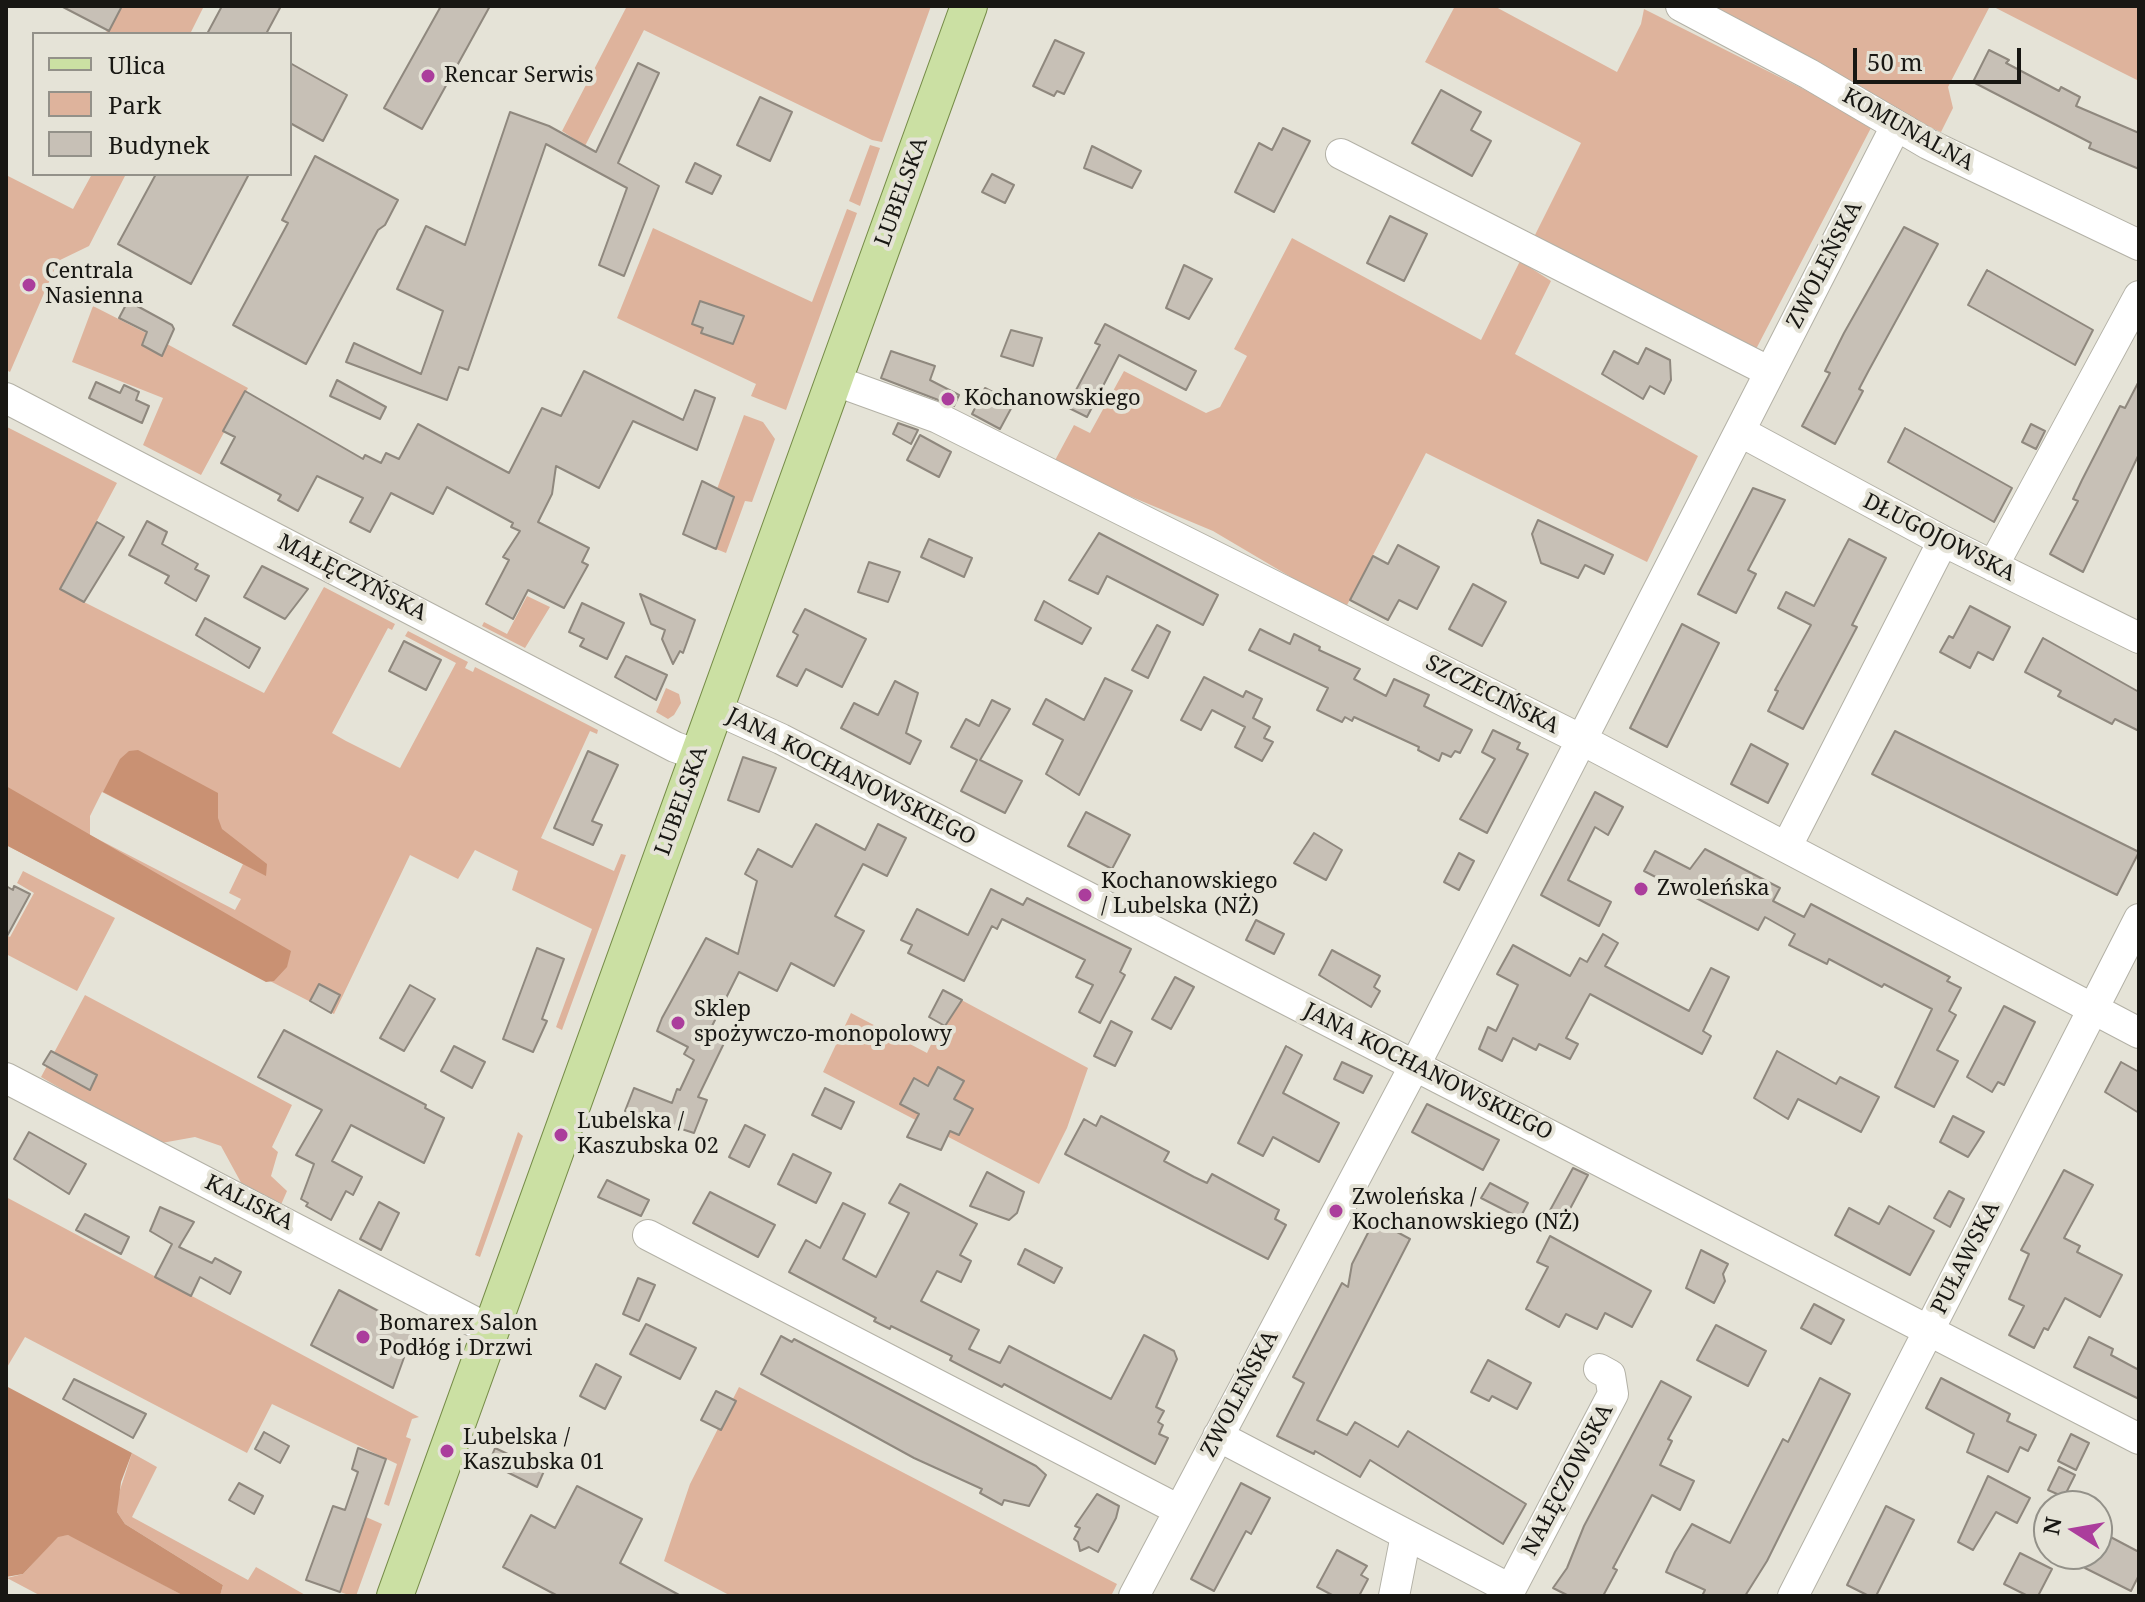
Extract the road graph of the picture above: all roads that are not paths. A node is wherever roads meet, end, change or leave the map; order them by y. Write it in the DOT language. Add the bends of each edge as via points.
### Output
graph roads {
  1 [pos="969,6"];
  2 [pos="1681,6"];
  3 [pos="1896,126"];
  4 [pos="1341,154"];
  5 [pos="2139,245"];
  6 [pos="2139,296"];
  7 [pos="1770,372"];
  8 [pos="833,380"];
  9 [pos="6,398"];
  10 [pos="1741,432"];
  11 [pos="1943,541"];
  12 [pos="1993,566"];
  13 [pos="2139,638"];
  14 [pos="715,709"];
  15 [pos="1582,740"];
  16 [pos="698,755"];
  17 [pos="1787,846"];
  18 [pos="2139,919"];
  19 [pos="2092,1009"];
  20 [pos="2139,1033"];
  21 [pos="1415,1065"];
  22 [pos="6,1078"];
  23 [pos="648,1235"];
  24 [pos="490,1330"];
  25 [pos="1929,1331"];
  26 [pos="1599,1369"];
  27 [pos="1218,1436"];
  28 [pos="2139,1439"];
  29 [pos="1179,1510"];
  30 [pos="1406,1535"];
  31 [pos="1509,1593"];
  32 [pos="395,1596"];
  33 [pos="1134,1596"];
  34 [pos="1394,1596"];
  35 [pos="1793,1596"];
  1 -- 8 [label="main road, LUBELSKA"];
  2 -- 3 [label="street, KOMUNALNA"];
  3 -- 5 [label="street, KOMUNALNA"];
  3 -- 7 [label="street, ZWOLEŃSKA"];
  4 -- 7 [label="street"];
  6 -- 12 [label="street"];
  7 -- 10 [label="street, ZWOLEŃSKA"];
  8 -- 14 [label="main road, LUBELSKA"];
  8 -- 15 [label="street, SZCZECIŃSKA" via="938,418"];
  9 -- 16 [label="street, MAŁĘCZYŃSKA"];
  10 -- 11 [label="street, DŁUGOJOWSKA"];
  10 -- 15 [label="street, ZWOLEŃSKA"];
  11 -- 12 [label="street, DŁUGOJOWSKA"];
  11 -- 17 [label="street"];
  12 -- 13 [label="street, DŁUGOJOWSKA"];
  14 -- 16 [label="main road, LUBELSKA"];
  14 -- 21 [label="street, JANA KOCHANOWSKIEGO"];
  15 -- 17 [label="street, SZCZECIŃSKA"];
  15 -- 21 [label="street, ZWOLEŃSKA"];
  16 -- 24 [label="main road, LUBELSKA"];
  17 -- 19 [label="street, SZCZECIŃSKA"];
  18 -- 19 [label="street, PUŁAWSKA"];
  19 -- 20 [label="street, SZCZECIŃSKA"];
  19 -- 25 [label="street, PUŁAWSKA"];
  21 -- 25 [label="street, JANA KOCHANOWSKIEGO"];
  21 -- 27 [label="street, ZWOLEŃSKA"];
  22 -- 24 [label="street, KALISKA"];
  23 -- 29 [label="street"];
  24 -- 32 [label="main road, LUBELSKA"];
  25 -- 28 [label="street, JANA KOCHANOWSKIEGO"];
  25 -- 35 [label="street, PUŁAWSKA"];
  26 -- 31 [label="street, NAŁĘCZOWSKA" via="1610,1375 1613,1394"];
  27 -- 29 [label="street, ZWOLEŃSKA"];
  27 -- 30 [label="street"];
  29 -- 33 [label="street, ZWOLEŃSKA"];
  30 -- 31 [label="street"];
  30 -- 34 [label="street"];
}
